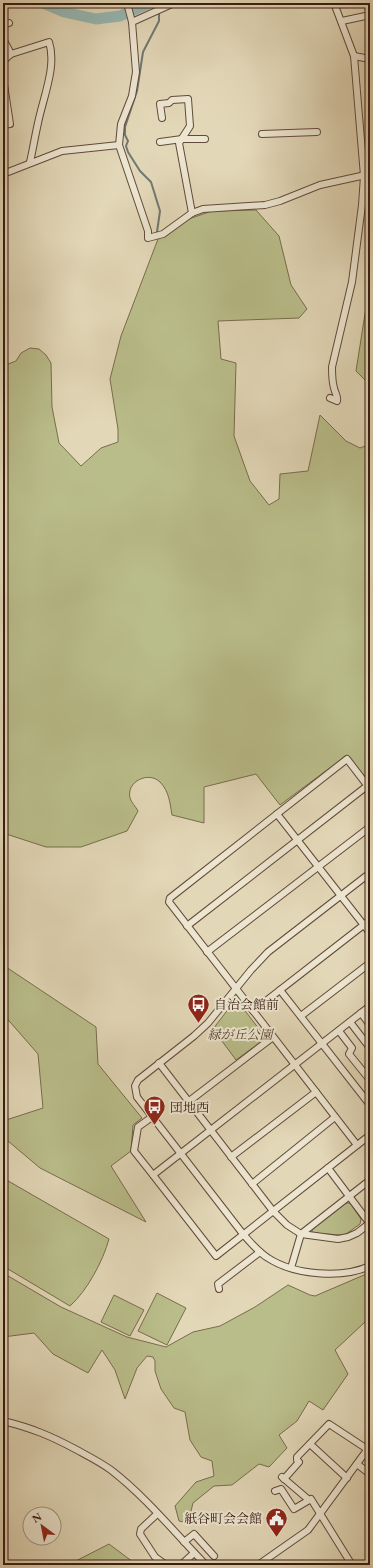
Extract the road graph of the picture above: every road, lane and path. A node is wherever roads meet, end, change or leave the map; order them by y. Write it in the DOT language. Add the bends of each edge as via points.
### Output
graph roads {
  1 [pos="127,3"];
  2 [pos="174,3"];
  3 [pos="334,3"];
  4 [pos="370,15"];
  5 [pos="132,20"];
  6 [pos="342,22"];
  7 [pos="3,39"];
  8 [pos="11,54"];
  9 [pos="354,56"];
  10 [pos="370,59"];
  11 [pos="3,61"];
  12 [pos="3,78"];
  13 [pos="162,118"];
  14 [pos="3,125"];
  15 [pos="317,132"];
  16 [pos="262,134"];
  17 [pos="182,139"];
  18 [pos="205,139"];
  19 [pos="160,142"];
  20 [pos="119,146"];
  21 [pos="30,162"];
  22 [pos="3,174"];
  23 [pos="367,175"];
  24 [pos="192,213"];
  25 [pos="330,398"];
  26 [pos="369,788"];
  27 [pos="277,814"];
  28 [pos="370,827"];
  29 [pos="298,840"];
  30 [pos="319,867"];
  31 [pos="370,873"];
  32 [pos="341,896"];
  33 [pos="370,920"];
  34 [pos="364,925"];
  35 [pos="187,926"];
  36 [pos="370,933"];
  37 [pos="207,952"];
  38 [pos="370,962"];
  39 [pos="236,990"];
  40 [pos="280,990"];
  41 [pos="370,1006"];
  42 [pos="253,1011"];
  43 [pos="361,1013"];
  44 [pos="301,1016"];
  45 [pos="350,1022"];
  46 [pos="370,1025"];
  47 [pos="339,1031"];
  48 [pos="273,1037"];
  49 [pos="322,1044"];
  50 [pos="370,1048"];
  51 [pos="158,1063"];
  52 [pos="294,1065"];
  53 [pos="370,1080"];
  54 [pos="316,1092"];
  55 [pos="188,1102"];
  56 [pos="370,1105"];
  57 [pos="152,1117"];
  58 [pos="335,1118"];
  59 [pos="210,1130"];
  60 [pos="370,1135"];
  61 [pos="357,1145"];
  62 [pos="180,1153"];
  63 [pos="232,1158"];
  64 [pos="328,1168"];
  65 [pos="152,1175"];
  66 [pos="370,1180"];
  67 [pos="252,1184"];
  68 [pos="349,1196"];
  69 [pos="273,1211"];
  70 [pos="370,1224"];
  71 [pos="243,1234"];
  72 [pos="301,1234"];
  73 [pos="260,1252"];
  74 [pos="370,1266"];
  75 [pos="291,1268"];
  76 [pos="219,1288"];
  77 [pos="3,1421"];
  78 [pos="310,1444"];
  79 [pos="368,1448"];
  80 [pos="357,1464"];
  81 [pos="370,1474"];
  82 [pos="347,1478"];
  83 [pos="275,1491"];
  84 [pos="309,1500"];
  85 [pos="157,1514"];
  86 [pos="320,1514"];
  87 [pos="184,1542"];
  88 [pos="194,1552"];
  89 [pos="214,1556"];
  90 [pos="351,1564"];
  91 [pos="166,1565"];
  92 [pos="180,1565"];
  93 [pos="206,1565"];
  94 [pos="258,1565"];
  1 -- 5 [label="street"];
  2 -- 5 [label="street"];
  3 -- 6 [label="street"];
  4 -- 6 [label="street"];
  5 -- 20 [label="street" via="136,72 132,96 121,124"];
  6 -- 9 [label="street"];
  7 -- 8 [label="street"];
  8 -- 11 [label="street"];
  8 -- 21 [label="street" via="49,42 52,52"];
  9 -- 10 [label="street"];
  9 -- 23 [label="street"];
  12 -- 14 [label="street" via="10,124"];
  13 -- 17 [label="street" via="160,104 172,100 188,100 190,126"];
  15 -- 16 [label="street"];
  17 -- 18 [label="street"];
  17 -- 19 [label="street"];
  17 -- 24 [label="street" via="179,143"];
  20 -- 21 [label="street" via="62,151"];
  20 -- 24 [label="street" via="148,231 148,238 164,234"];
  21 -- 22 [label="street"];
  23 -- 24 [label="street" via="320,185 265,205 202,209"];
  23 -- 25 [label="street" via="352,282 332,367 332,379 338,401"];
  26 -- 27 [label="street" via="347,759"];
  26 -- 29 [label="street"];
  27 -- 29 [label="street"];
  27 -- 35 [label="street" via="170,898 169,902"];
  28 -- 30 [label="street"];
  29 -- 30 [label="street"];
  29 -- 35 [label="street"];
  30 -- 32 [label="street"];
  30 -- 37 [label="street"];
  31 -- 32 [label="street"];
  32 -- 34 [label="street"];
  32 -- 39 [label="street" via="268,952"];
  33 -- 34 [label="street"];
  34 -- 36 [label="street"];
  34 -- 40 [label="street"];
  35 -- 37 [label="street"];
  37 -- 39 [label="street"];
  38 -- 44 [label="street"];
  39 -- 42 [label="street"];
  39 -- 51 [label="street" via="203,1028"];
  40 -- 42 [label="street"];
  40 -- 44 [label="street"];
  41 -- 43 [label="street"];
  42 -- 48 [label="street"];
  43 -- 45 [label="street"];
  43 -- 46 [label="street"];
  44 -- 49 [label="street"];
  45 -- 47 [label="street"];
  45 -- 50 [label="street"];
  47 -- 49 [label="street"];
  47 -- 53 [label="street" via="352,1048 350,1054"];
  48 -- 52 [label="street"];
  48 -- 55 [label="street"];
  49 -- 52 [label="street"];
  49 -- 56 [label="street"];
  51 -- 55 [label="street"];
  51 -- 57 [label="street" via="138,1080 135,1086 137,1097"];
  52 -- 54 [label="street"];
  52 -- 59 [label="street"];
  54 -- 58 [label="street"];
  54 -- 63 [label="street"];
  55 -- 59 [label="street"];
  57 -- 62 [label="street"];
  57 -- 65 [label="street" via="138,1127 134,1151"];
  58 -- 61 [label="street"];
  58 -- 67 [label="street"];
  59 -- 62 [label="street"];
  59 -- 63 [label="street"];
  60 -- 61 [label="street"];
  61 -- 64 [label="street"];
  62 -- 65 [label="street"];
  62 -- 71 [label="street"];
  63 -- 67 [label="street"];
  64 -- 68 [label="street"];
  64 -- 69 [label="street"];
  65 -- 71 [label="street" via="216,1256"];
  66 -- 68 [label="street"];
  67 -- 69 [label="street"];
  68 -- 70 [label="street"];
  68 -- 72 [label="street"];
  69 -- 71 [label="street"];
  69 -- 72 [label="street"];
  70 -- 72 [label="street" via="357,1233 338,1239"];
  71 -- 73 [label="street"];
  72 -- 75 [label="street"];
  73 -- 75 [label="street" via="269,1259"];
  73 -- 76 [label="street" via="218,1284"];
  74 -- 75 [label="street" via="362,1270 339,1273 310,1272"];
  77 -- 85 [label="street" via="48,1435 92,1458 110,1469 138,1493"];
  78 -- 79 [label="street" via="330,1424"];
  78 -- 82 [label="street"];
  78 -- 84 [label="street" via="297,1456 300,1462 283,1478"];
  79 -- 80 [label="street"];
  80 -- 81 [label="street"];
  80 -- 82 [label="street"];
  82 -- 86 [label="street"];
  83 -- 84 [label="street" via="280,1489 294,1509"];
  84 -- 86 [label="street" via="311,1499"];
  85 -- 87 [label="street"];
  85 -- 91 [label="street" via="140,1529 140,1534 155,1558"];
  86 -- 90 [label="street"];
  86 -- 94 [label="street" via="308,1530"];
  87 -- 88 [label="street"];
  87 -- 89 [label="street" via="194,1534"];
  88 -- 92 [label="street"];
  88 -- 93 [label="street"];
}
